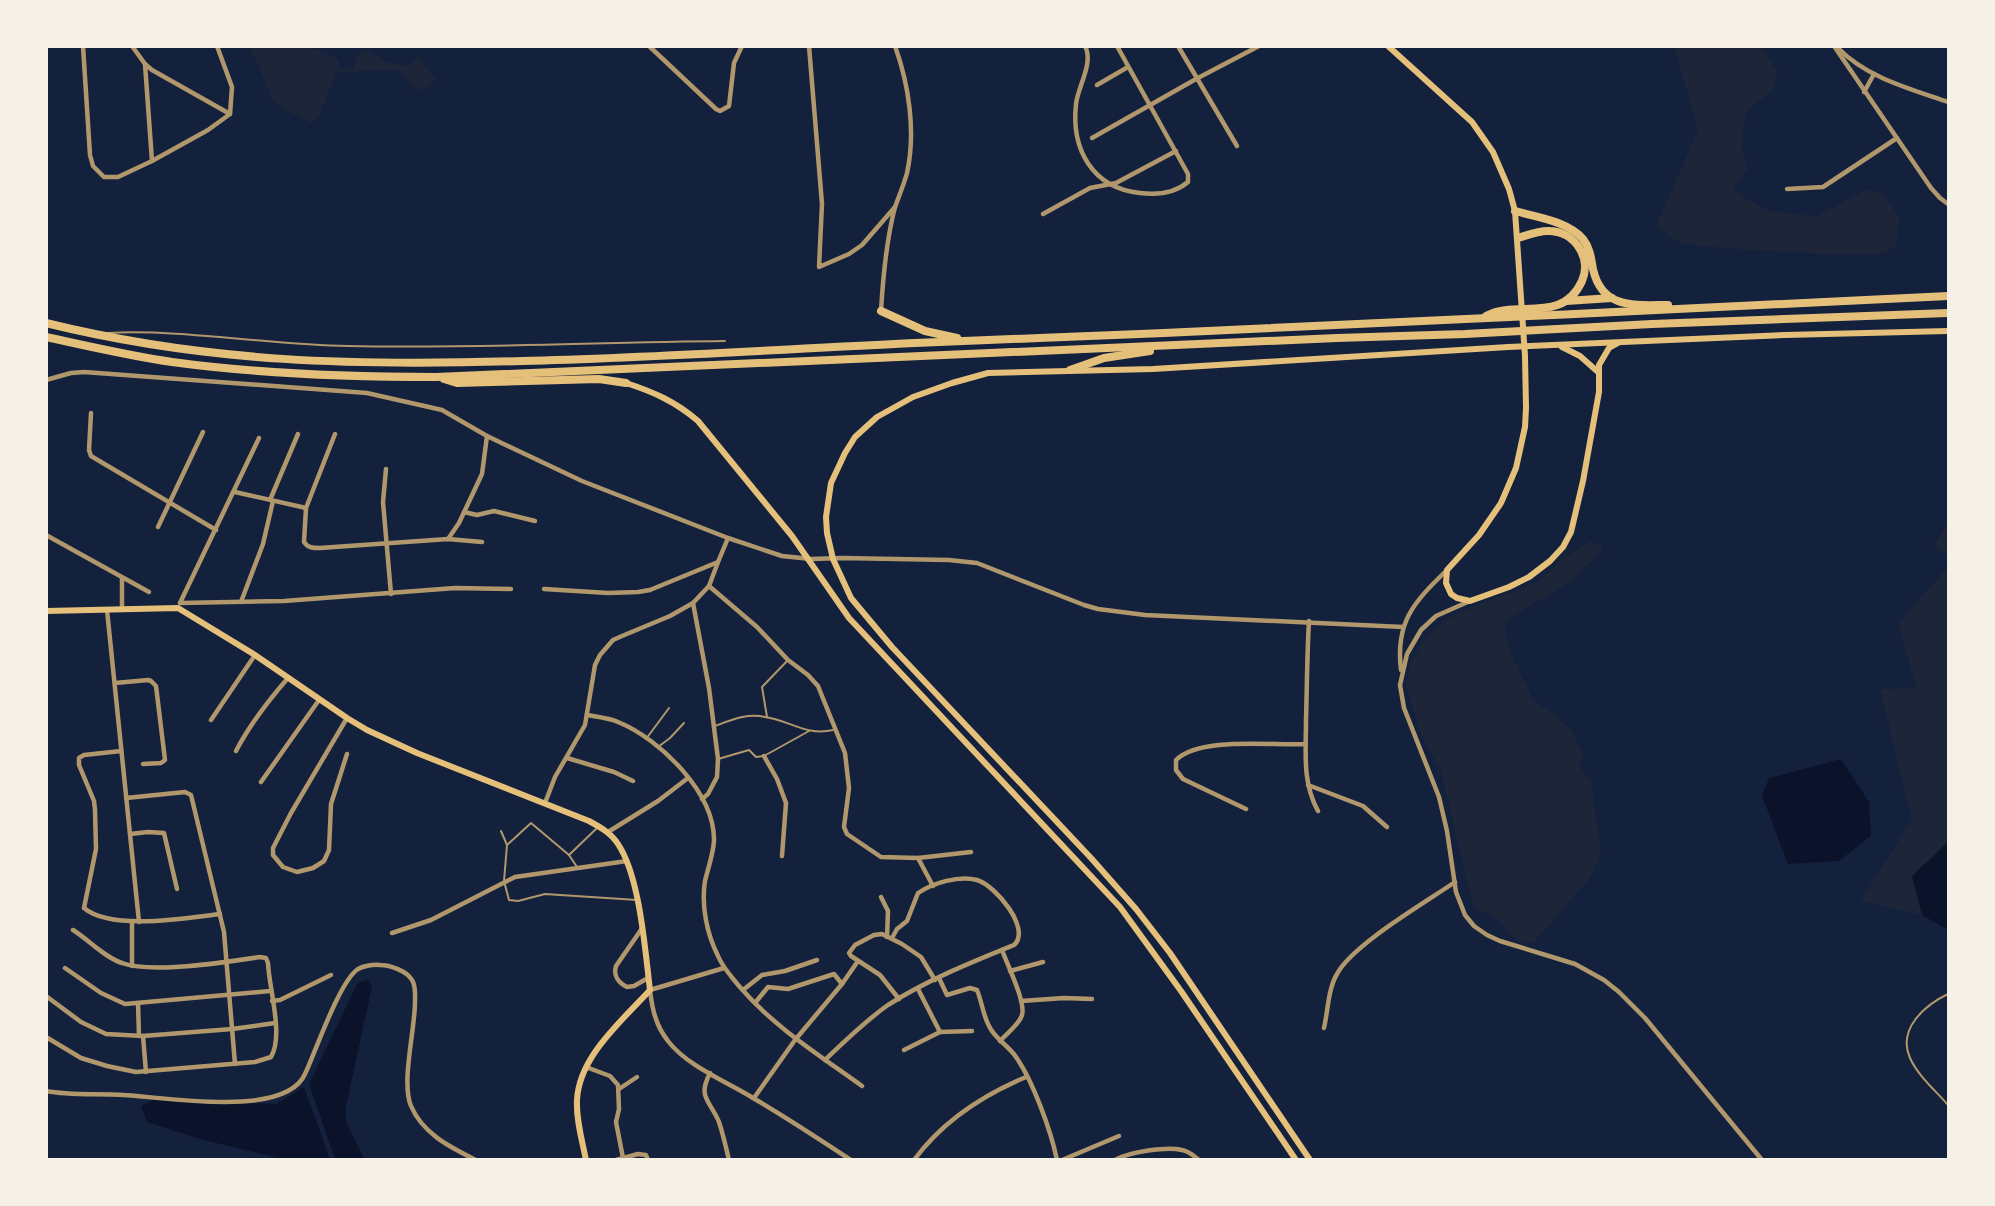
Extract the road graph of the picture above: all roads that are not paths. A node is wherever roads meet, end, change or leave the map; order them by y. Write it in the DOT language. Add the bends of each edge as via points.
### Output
graph roads {
  1 [pos="83,46"];
  2 [pos="132,46"];
  3 [pos="217,46"];
  4 [pos="650,46"];
  5 [pos="742,46"];
  6 [pos="809,46"];
  7 [pos="895,46"];
  8 [pos="1085,46"];
  9 [pos="1117,46"];
  10 [pos="1178,46"];
  11 [pos="1259,46"];
  12 [pos="1388,46"];
  13 [pos="1835,46"];
  14 [pos="145,64"];
  15 [pos="1128,67"];
  16 [pos="1874,74"];
  17 [pos="1196,79"];
  18 [pos="1097,85"];
  19 [pos="1864,92"];
  20 [pos="1948,102"];
  21 [pos="1151,105"];
  22 [pos="230,114"];
  23 [pos="1092,138"];
  24 [pos="1897,138"];
  25 [pos="1237,146"];
  26 [pos="1176,151"];
  27 [pos="152,161"];
  28 [pos="1109,184"];
  29 [pos="1787,189"];
  30 [pos="1948,204"];
  31 [pos="896,207"];
  32 [pos="1515,211"];
  33 [pos="1043,214"];
  34 [pos="1518,238"];
  35 [pos="1948,296"];
  36 [pos="1612,298"];
  37 [pos="1565,301"];
  38 [pos="1690,308"];
  39 [pos="881,311"];
  40 [pos="1948,313"];
  41 [pos="1482,318"];
  42 [pos="46,323"];
  43 [pos="1948,331"];
  44 [pos="92,334"];
  45 [pos="46,337"];
  46 [pos="983,340"];
  47 [pos="725,341"];
  48 [pos="1618,343"];
  49 [pos="1170,346"];
  50 [pos="1559,346"];
  51 [pos="1070,370"];
  52 [pos="1598,372"];
  53 [pos="436,377"];
  54 [pos="46,380"];
  55 [pos="626,383"];
  56 [pos="91,413"];
  57 [pos="203,432"];
  58 [pos="298,434"];
  59 [pos="335,434"];
  60 [pos="487,436"];
  61 [pos="259,438"];
  62 [pos="386,469"];
  63 [pos="235,492"];
  64 [pos="271,500"];
  65 [pos="170,502"];
  66 [pos="306,508"];
  67 [pos="464,512"];
  68 [pos="535,521"];
  69 [pos="158,527"];
  70 [pos="216,530"];
  71 [pos="46,535"];
  72 [pos="728,537"];
  73 [pos="448,539"];
  74 [pos="482,542"];
  75 [pos="386,544"];
  76 [pos="718,562"];
  77 [pos="1448,570"];
  78 [pos="122,578"];
  79 [pos="709,586"];
  80 [pos="544,589"];
  81 [pos="511,590"];
  82 [pos="149,592"];
  83 [pos="391,594"];
  84 [pos="1470,601"];
  85 [pos="241,602"];
  86 [pos="693,603"];
  87 [pos="179,606"];
  88 [pos="107,610"];
  89 [pos="122,610"];
  90 [pos="46,611"];
  91 [pos="1310,621"];
  92 [pos="1403,627"];
  93 [pos="255,656"];
  94 [pos="788,660"];
  95 [pos="1401,673"];
  96 [pos="288,678"];
  97 [pos="115,683"];
  98 [pos="319,700"];
  99 [pos="669,708"];
  100 [pos="587,715"];
  101 [pos="767,717"];
  102 [pos="347,718"];
  103 [pos="211,720"];
  104 [pos="684,723"];
  105 [pos="715,726"];
  106 [pos="837,729"];
  107 [pos="809,731"];
  108 [pos="646,739"];
  109 [pos="1306,744"];
  110 [pos="658,747"];
  111 [pos="121,751"];
  112 [pos="236,751"];
  113 [pos="347,754"];
  114 [pos="764,756"];
  115 [pos="567,759"];
  116 [pos="718,759"];
  117 [pos="143,764"];
  118 [pos="688,778"];
  119 [pos="633,781"];
  120 [pos="261,782"];
  121 [pos="1308,785"];
  122 [pos="126,798"];
  123 [pos="702,799"];
  124 [pos="545,803"];
  125 [pos="1246,809"];
  126 [pos="1318,811"];
  127 [pos="599,826"];
  128 [pos="1387,827"];
  129 [pos="501,831"];
  130 [pos="608,832"];
  131 [pos="130,834"];
  132 [pos="507,845"];
  133 [pos="971,852"];
  134 [pos="569,855"];
  135 [pos="782,856"];
  136 [pos="918,858"];
  137 [pos="627,861"];
  138 [pos="577,867"];
  139 [pos="504,881"];
  140 [pos="1455,882"];
  141 [pos="933,886"];
  142 [pos="177,889"];
  143 [pos="881,897"];
  144 [pos="637,900"];
  145 [pos="220,914"];
  146 [pos="132,922"];
  147 [pos="139,922"];
  148 [pos="643,927"];
  149 [pos="73,930"];
  150 [pos="392,933"];
  151 [pos="890,937"];
  152 [pos="1002,950"];
  153 [pos="817,960"];
  154 [pos="227,961"];
  155 [pos="858,961"];
  156 [pos="1043,962"];
  157 [pos="132,966"];
  158 [pos="65,968"];
  159 [pos="724,968"];
  160 [pos="1010,971"];
  161 [pos="332,975"];
  162 [pos="648,978"];
  163 [pos="937,979"];
  164 [pos="842,984"];
  165 [pos="918,989"];
  166 [pos="650,990"];
  167 [pos="743,990"];
  168 [pos="270,991"];
  169 [pos="230,994"];
  170 [pos="1948,994"];
  171 [pos="46,996"];
  172 [pos="898,999"];
  173 [pos="1092,999"];
  174 [pos="272,1001"];
  175 [pos="1021,1001"];
  176 [pos="138,1003"];
  177 [pos="755,1003"];
  178 [pos="275,1023"];
  179 [pos="1324,1028"];
  180 [pos="232,1029"];
  181 [pos="972,1031"];
  182 [pos="940,1032"];
  183 [pos="46,1036"];
  184 [pos="141,1036"];
  185 [pos="795,1040"];
  186 [pos="1000,1041"];
  187 [pos="904,1050"];
  188 [pos="825,1060"];
  189 [pos="235,1064"];
  190 [pos="586,1067"];
  191 [pos="146,1072"];
  192 [pos="710,1073"];
  193 [pos="638,1077"];
  194 [pos="1026,1077"];
  195 [pos="862,1086"];
  196 [pos="619,1089"];
  197 [pos="46,1091"];
  198 [pos="754,1098"];
  199 [pos="1948,1105"];
  200 [pos="1119,1136"];
  201 [pos="842,1157"];
  202 [pos="623,1158"];
  203 [pos="476,1160"];
  204 [pos="586,1160"];
  205 [pos="616,1160"];
  206 [pos="648,1160"];
  207 [pos="729,1160"];
  208 [pos="851,1160"];
  209 [pos="914,1160"];
  210 [pos="1057,1160"];
  211 [pos="1062,1160"];
  212 [pos="1115,1160"];
  213 [pos="1199,1160"];
  214 [pos="1296,1160"];
  215 [pos="1310,1160"];
  216 [pos="1762,1160"];
  1 -- 27 [label="street" via="93,166 110,178"];
  2 -- 14 [label="street"];
  3 -- 22 [label="street" via="232,87"];
  4 -- 5 [label="street" via="720,111 729,106 734,63"];
  6 -- 31 [label="street" via="822,204 819,267 861,245"];
  7 -- 31 [label="street" via="910,111 909,162"];
  8 -- 28 [label="street" via="1089,55 1076,103 1075,128 1090,166"];
  9 -- 15 [label="street"];
  10 -- 17 [label="street"];
  11 -- 17 [label="street"];
  12 -- 32 [label="main road" via="1484,136 1502,170"];
  13 -- 16 [label="street" via="1852,62"];
  13 -- 19 [label="street"];
  14 -- 22 [label="street"];
  14 -- 27 [label="street"];
  15 -- 18 [label="street"];
  15 -- 21 [label="street"];
  16 -- 19 [label="street"];
  16 -- 20 [label="street"];
  17 -- 21 [label="street"];
  17 -- 25 [label="street"];
  19 -- 24 [label="street"];
  21 -- 23 [label="street"];
  21 -- 26 [label="street"];
  22 -- 27 [label="street"];
  24 -- 29 [label="street" via="1822,187"];
  24 -- 30 [label="street" via="1931,188"];
  26 -- 28 [label="street"];
  26 -- 28 [label="street" via="1188,174 1184,185 1169,192 1144,194"];
  28 -- 33 [label="street" via="1090,188"];
  31 -- 39 [label="street"];
  32 -- 34 [label="main road"];
  32 -- 36 [label="highway" via="1567,227 1582,237 1591,253 1599,284"];
  34 -- 37 [label="highway" via="1553,231 1568,236 1578,246 1584,259 1584,274"];
  34 -- 77 [label="main road" via="1525,427 1516,468 1501,503"];
  35 -- 38 [label="highway"];
  36 -- 37 [label="highway"];
  36 -- 38 [label="highway" via="1624,305 1677,304"];
  37 -- 41 [label="highway" via="1544,309 1494,311"];
  38 -- 41 [label="highway"];
  39 -- 46 [label="highway" via="925,331"];
  40 -- 49 [label="highway"];
  41 -- 46 [label="highway"];
  42 -- 44 [label="highway"];
  43 -- 48 [label="main road"];
  44 -- 46 [label="highway" via="236,356 379,363 623,358"];
  44 -- 47 [label="lane" via="137,332 374,347"];
  45 -- 53 [label="highway" via="138,357 236,369 321,376"];
  48 -- 50 [label="main road"];
  48 -- 52 [label="main road" via="1605,353"];
  49 -- 51 [label="highway" via="1104,358"];
  49 -- 53 [label="highway"];
  50 -- 51 [label="main road" via="1153,369"];
  50 -- 52 [label="main road" via="1580,356"];
  51 -- 215 [label="main road" via="988,373 913,397 877,417 855,437 837,468 828,500 827,534 838,572 851,598 883,638 1136,909"];
  52 -- 84 [label="main road" via="1599,392 1583,480 1571,532 1563,547 1529,577"];
  53 -- 55 [label="highway" via="457,383 599,379"];
  54 -- 60 [label="street" via="84,372 367,393 442,410"];
  55 -- 214 [label="main road" via="667,398 699,421 792,536 854,624 1120,907"];
  56 -- 65 [label="street" via="91,456"];
  57 -- 65 [label="street"];
  58 -- 64 [label="street"];
  59 -- 66 [label="street"];
  60 -- 67 [label="street" via="482,474"];
  60 -- 72 [label="street" via="582,481"];
  61 -- 63 [label="street"];
  62 -- 75 [label="street"];
  63 -- 64 [label="street"];
  63 -- 70 [label="street"];
  64 -- 66 [label="street"];
  64 -- 85 [label="street" via="260,552"];
  65 -- 69 [label="street"];
  65 -- 70 [label="street"];
  66 -- 75 [label="street" via="304,542 309,547"];
  67 -- 68 [label="street" via="477,515 494,511"];
  67 -- 73 [label="street"];
  70 -- 87 [label="street"];
  71 -- 78 [label="street"];
  72 -- 76 [label="street"];
  72 -- 91 [label="street" via="794,558 977,563 1084,605 1114,611"];
  73 -- 74 [label="street"];
  73 -- 75 [label="street"];
  75 -- 83 [label="street"];
  76 -- 79 [label="street"];
  76 -- 80 [label="street" via="638,592"];
  77 -- 84 [label="main road" via="1446,583 1451,594"];
  77 -- 92 [label="street" via="1417,603"];
  78 -- 82 [label="street"];
  78 -- 89 [label="street"];
  79 -- 86 [label="street"];
  79 -- 94 [label="street"];
  81 -- 83 [label="street" via="455,588"];
  83 -- 85 [label="street"];
  84 -- 95 [label="street" via="1445,611 1425,626 1413,642"];
  85 -- 87 [label="street"];
  86 -- 100 [label="street" via="621,636 606,647 595,664"];
  86 -- 105 [label="street"];
  87 -- 89 [label="main road"];
  87 -- 93 [label="main road"];
  88 -- 89 [label="main road"];
  88 -- 90 [label="main road"];
  88 -- 97 [label="street"];
  91 -- 92 [label="street"];
  91 -- 109 [label="street"];
  92 -- 95 [label="street" via="1399,648"];
  93 -- 96 [label="main road"];
  93 -- 103 [label="street"];
  94 -- 101 [label="lane" via="762,687"];
  94 -- 106 [label="street" via="816,682"];
  95 -- 140 [label="street" via="1401,696 1439,797"];
  96 -- 98 [label="main road"];
  96 -- 112 [label="street" via="246,730"];
  97 -- 111 [label="street"];
  97 -- 117 [label="street" via="148,680 158,690 165,760"];
  98 -- 102 [label="main road"];
  98 -- 120 [label="street"];
  99 -- 108 [label="lane"];
  100 -- 108 [label="street" via="619,722"];
  100 -- 115 [label="street" via="582,734"];
  101 -- 105 [label="lane" via="737,718"];
  101 -- 107 [label="lane"];
  102 -- 113 [label="street" via="273,848 273,855 283,867 297,872 324,861 331,804"];
  102 -- 124 [label="main road" via="417,753"];
  104 -- 110 [label="lane"];
  105 -- 116 [label="street"];
  106 -- 107 [label="lane"];
  106 -- 136 [label="street" via="848,776 845,831 881,857"];
  107 -- 114 [label="lane"];
  108 -- 110 [label="street"];
  109 -- 121 [label="street"];
  109 -- 125 [label="street" via="1208,747 1176,760 1176,770 1184,779"];
  110 -- 118 [label="street"];
  111 -- 122 [label="street"];
  111 -- 146 [label="street" via="79,758 95,810 96,849 84,905 92,913"];
  114 -- 116 [label="lane" via="756,757 749,750"];
  114 -- 135 [label="street" via="786,803"];
  115 -- 119 [label="street"];
  115 -- 124 [label="street"];
  116 -- 123 [label="street" via="717,777"];
  118 -- 123 [label="street"];
  118 -- 130 [label="street"];
  121 -- 126 [label="street"];
  121 -- 128 [label="street" via="1363,806"];
  122 -- 131 [label="street"];
  122 -- 145 [label="street" via="189,793"];
  123 -- 159 [label="street" via="714,835 704,903 711,940"];
  124 -- 127 [label="main road"];
  127 -- 130 [label="main road"];
  127 -- 134 [label="lane"];
  129 -- 132 [label="lane"];
  130 -- 137 [label="main road"];
  131 -- 142 [label="street" via="162,831 166,835"];
  131 -- 147 [label="street"];
  132 -- 134 [label="lane" via="531,823"];
  132 -- 139 [label="lane"];
  133 -- 136 [label="street"];
  134 -- 138 [label="lane"];
  136 -- 141 [label="street"];
  137 -- 138 [label="street"];
  137 -- 144 [label="main road"];
  138 -- 139 [label="street"];
  139 -- 144 [label="lane" via="512,901 545,894"];
  139 -- 150 [label="street" via="431,920"];
  140 -- 179 [label="street" via="1389,926 1340,968"];
  140 -- 216 [label="street" via="1461,909 1480,930 1500,941 1575,964 1619,992"];
  141 -- 151 [label="street" via="918,893 907,921"];
  141 -- 152 [label="street" via="962,879 986,884 1007,904 1020,934 1017,943"];
  143 -- 151 [label="street" via="888,911"];
  144 -- 148 [label="main road"];
  145 -- 147 [label="street"];
  145 -- 154 [label="street"];
  146 -- 147 [label="street"];
  146 -- 157 [label="street"];
  148 -- 162 [label="main road"];
  148 -- 162 [label="street" via="614,971 627,987"];
  149 -- 157 [label="street" via="113,959"];
  151 -- 155 [label="street" via="874,935 855,945 849,953"];
  151 -- 163 [label="street" via="924,960"];
  152 -- 160 [label="street"];
  152 -- 163 [label="street"];
  153 -- 167 [label="street" via="762,975"];
  154 -- 157 [label="street" via="171,967"];
  154 -- 168 [label="street" via="266,958"];
  154 -- 169 [label="street"];
  155 -- 164 [label="street"];
  155 -- 172 [label="street" via="879,975"];
  156 -- 160 [label="street"];
  158 -- 176 [label="street" via="113,1000"];
  159 -- 166 [label="street"];
  159 -- 167 [label="street"];
  160 -- 175 [label="street"];
  161 -- 174 [label="street"];
  162 -- 166 [label="main road"];
  163 -- 165 [label="street"];
  163 -- 186 [label="street" via="947,995 975,988 989,1025"];
  164 -- 177 [label="street" via="834,974 788,989 768,987"];
  164 -- 185 [label="street"];
  165 -- 172 [label="street"];
  165 -- 182 [label="street"];
  166 -- 190 [label="main road"];
  166 -- 192 [label="street" via="654,1013 668,1042"];
  167 -- 177 [label="street"];
  168 -- 169 [label="street"];
  168 -- 174 [label="street"];
  169 -- 176 [label="street"];
  169 -- 180 [label="street"];
  170 -- 199 [label="lane" via="1921,1012 1911,1026 1907,1044 1915,1067"];
  171 -- 184 [label="street" via="95,1030"];
  172 -- 188 [label="street"];
  173 -- 175 [label="street"];
  174 -- 178 [label="street"];
  175 -- 186 [label="street" via="1022,1015"];
  176 -- 184 [label="street"];
  177 -- 185 [label="street"];
  178 -- 180 [label="street"];
  178 -- 189 [label="street" via="276,1045 271,1058"];
  180 -- 184 [label="street"];
  180 -- 189 [label="street"];
  181 -- 182 [label="street"];
  182 -- 187 [label="street"];
  183 -- 191 [label="street" via="81,1058 121,1070"];
  184 -- 191 [label="street"];
  185 -- 188 [label="street"];
  185 -- 198 [label="street"];
  186 -- 194 [label="street" via="1014,1053"];
  188 -- 195 [label="street"];
  189 -- 191 [label="street"];
  190 -- 196 [label="street" via="610,1076"];
  190 -- 204 [label="main road" via="577,1100"];
  192 -- 198 [label="street"];
  192 -- 207 [label="street" via="705,1097 718,1120"];
  193 -- 196 [label="street"];
  194 -- 209 [label="street" via="971,1107 934,1135"];
  194 -- 210 [label="street" via="1053,1138"];
  196 -- 202 [label="street" via="616,1122"];
  197 -- 203 [label="street" via="243,1102 285,1093 304,1076 348,981 358,969 381,964 407,975 415,986 408,1087 415,1114 431,1134"];
  198 -- 201 [label="street"];
  200 -- 211 [label="street"];
  201 -- 208 [label="street"];
  202 -- 205 [label="street"];
  202 -- 206 [label="street" via="641,1153"];
  212 -- 213 [label="street" via="1129,1154 1174,1148"];
}
